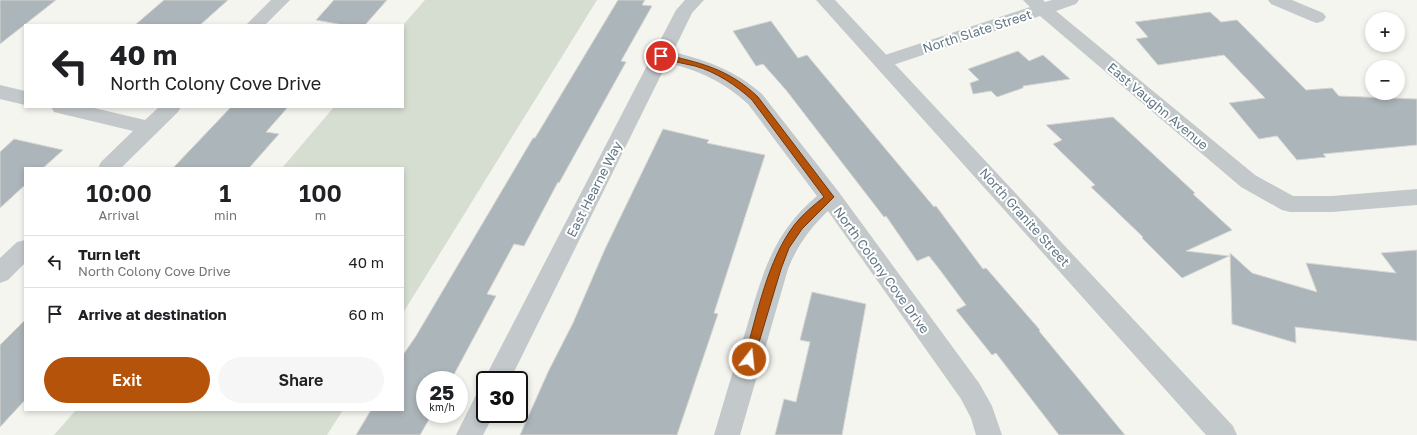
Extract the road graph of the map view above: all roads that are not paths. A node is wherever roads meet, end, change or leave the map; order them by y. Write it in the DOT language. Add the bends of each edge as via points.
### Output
graph roads {
  1 [pos="281,0"];
  2 [pos="695,0"];
  3 [pos="825,0"];
  4 [pos="1070,0"];
  5 [pos="1277,0"];
  6 [pos="1037,4"];
  7 [pos="1317,17"];
  8 [pos="256,24"];
  9 [pos="661,56"];
  10 [pos="883,62"];
  11 [pos="0,92"];
  12 [pos="24,98"];
  13 [pos="65,108"];
  14 [pos="170,108"];
  15 [pos="149,128"];
  16 [pos="109,167"];
  17 [pos="830,197"];
  18 [pos="1417,197"];
  19 [pos="24,250"];
  20 [pos="0,273"];
  21 [pos="502,371"];
  22 [pos="476,421"];
  23 [pos="469,435"];
  24 [pos="727,435"];
  25 [pos="989,435"];
  26 [pos="1224,435"];
  1 -- 8 [label="street"];
  2 -- 9 [label="street, East Hearne Way" via="685,10"];
  3 -- 10 [label="street, North Granite Street"];
  4 -- 6 [label="street, North Slate Street"];
  5 -- 7 [label="street"];
  6 -- 10 [label="street, North Slate Street"];
  6 -- 18 [label="street, East Vaughn Avenue" via="1248,181 1290,204 1332,204"];
  9 -- 17 [label="street, North Colony Cove Drive" via="712,69 743,87 755,98"];
  9 -- 21 [label="street, East Hearne Way"];
  10 -- 26 [label="street, North Granite Street"];
  11 -- 12 [label="street"];
  13 -- 15 [label="street"];
  14 -- 15 [label="street"];
  15 -- 16 [label="street"];
  17 -- 24 [label="street" via="798,226 785,247 776,269"];
  17 -- 25 [label="street, North Colony Cove Drive" via="970,391 983,416"];
  19 -- 20 [label="street"];
  22 -- 23 [label="street"];
}
